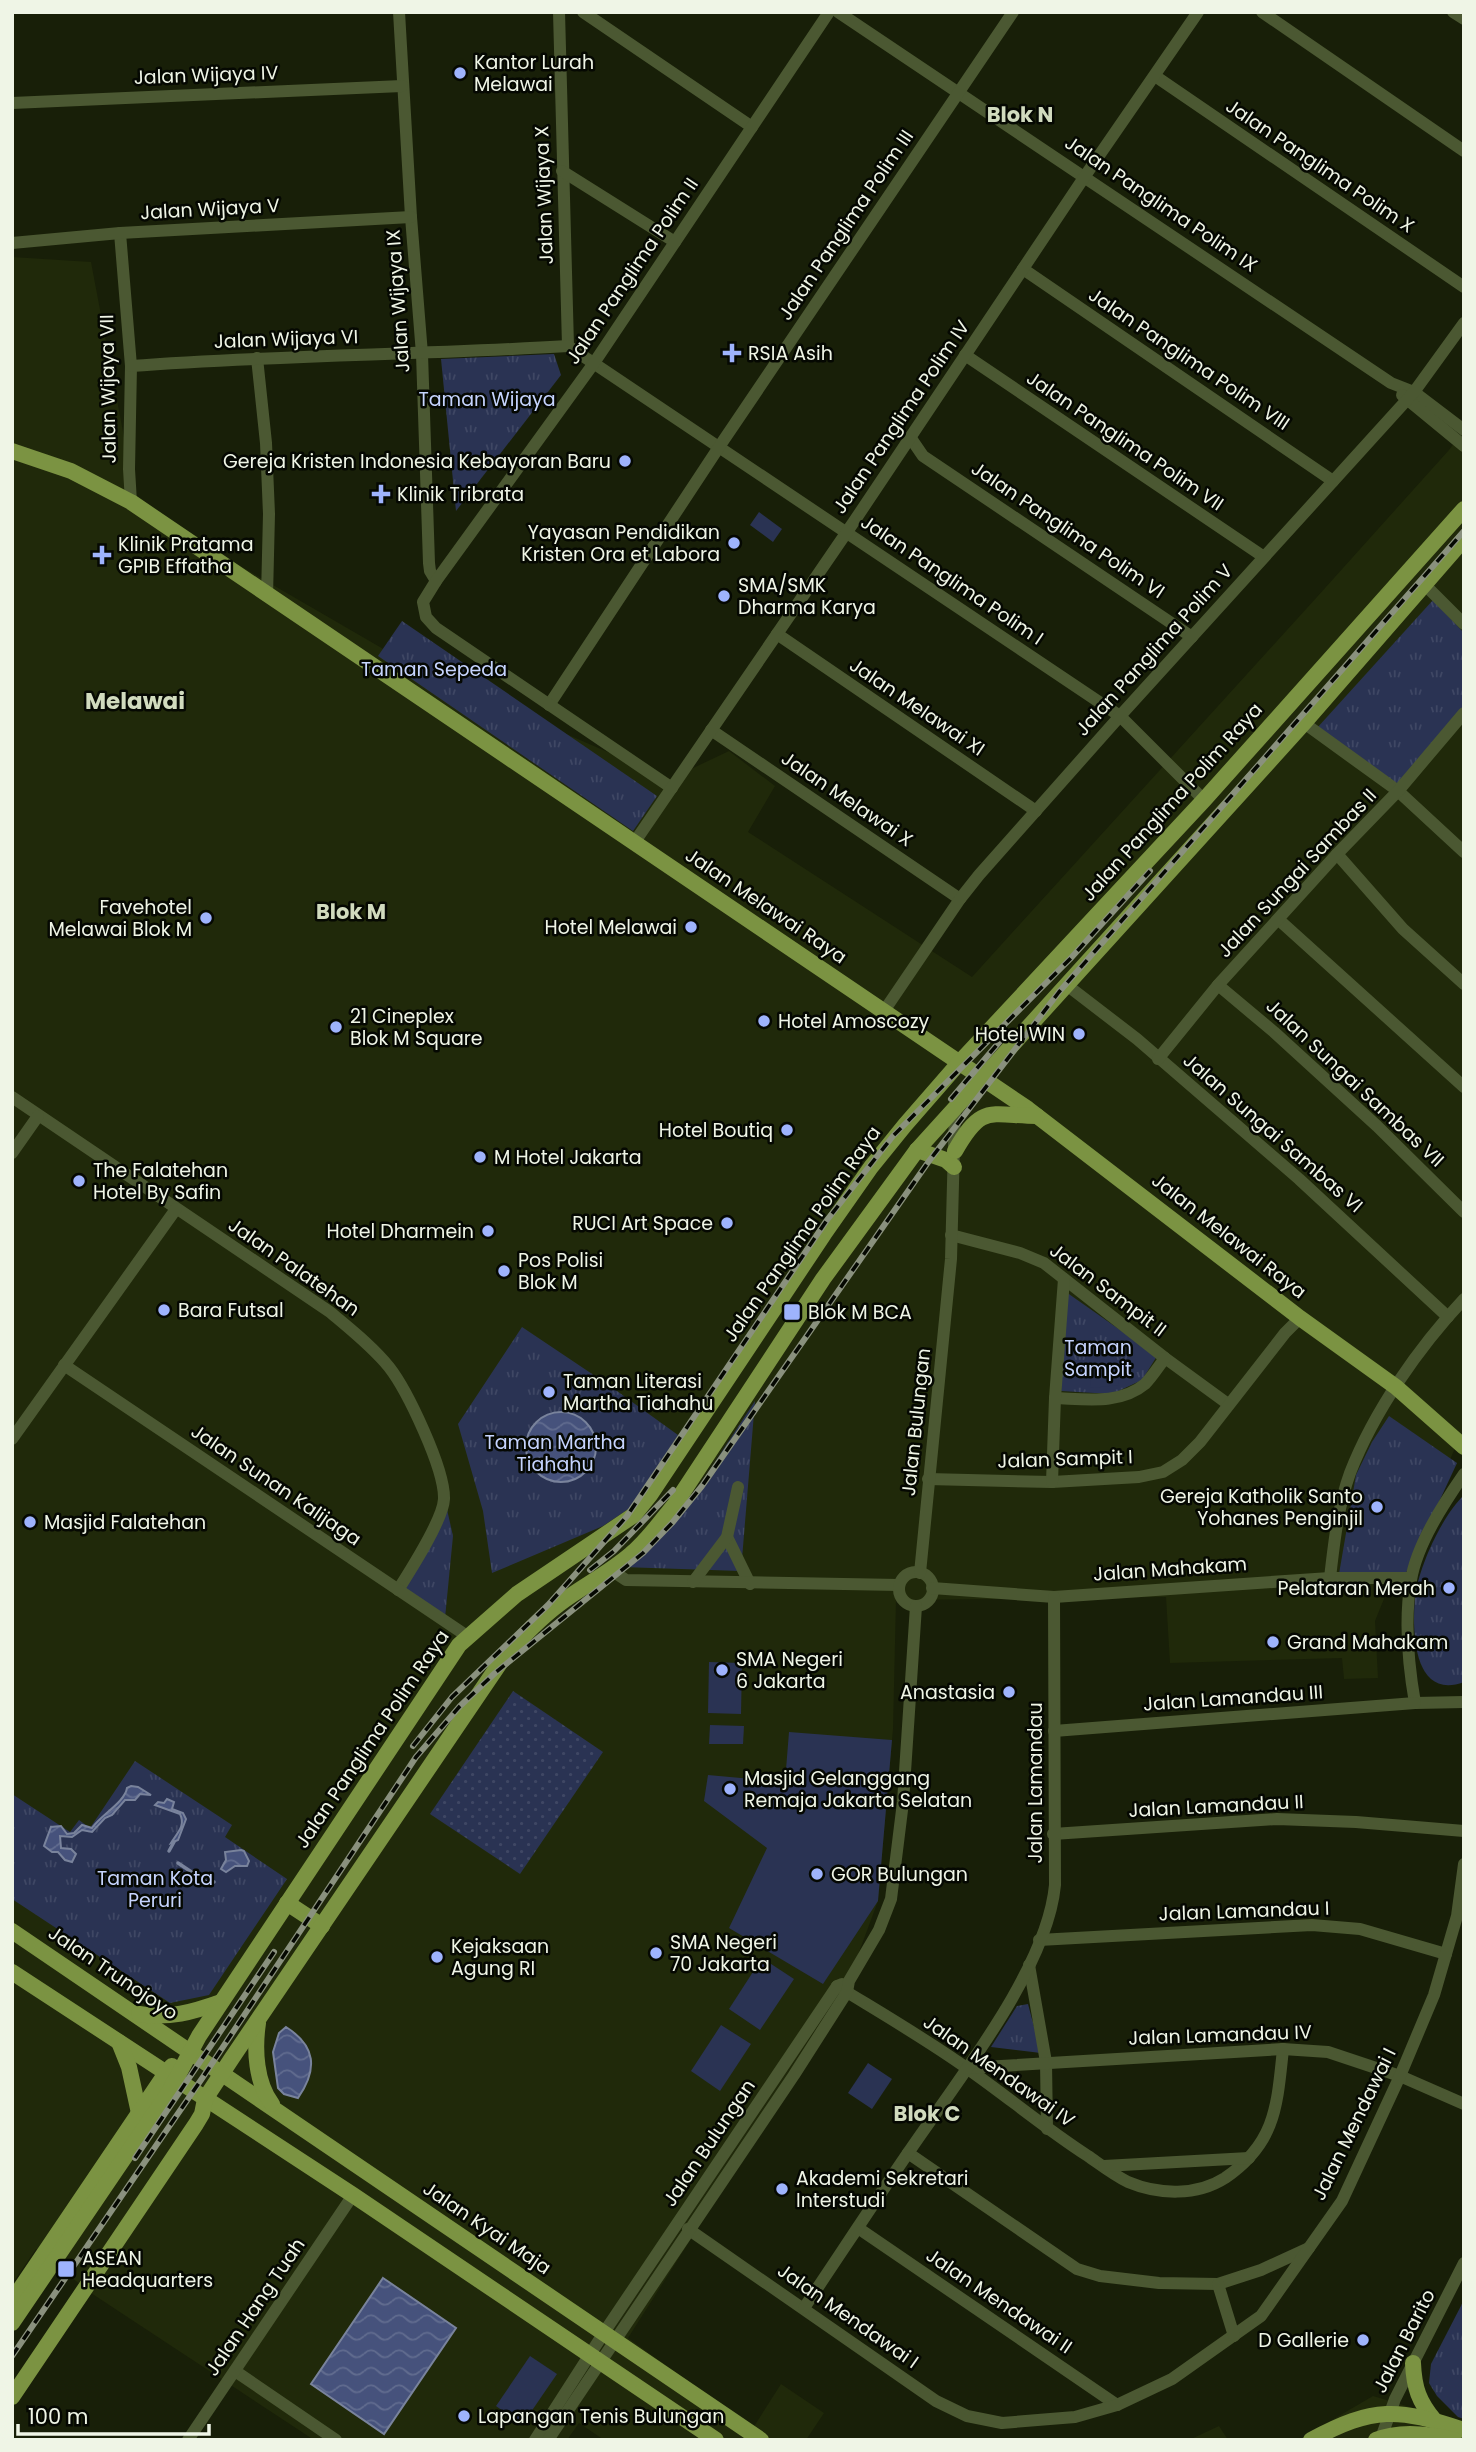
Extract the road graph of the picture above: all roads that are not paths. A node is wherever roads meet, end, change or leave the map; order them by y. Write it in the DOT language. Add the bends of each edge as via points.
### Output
graph roads {
  1 [pos="399,12"];
  2 [pos="559,12"];
  3 [pos="583,12"];
  4 [pos="829,12"];
  5 [pos="838,12"];
  6 [pos="1013,12"];
  7 [pos="1198,12"];
  8 [pos="1262,12"];
  9 [pos="1155,76"];
  10 [pos="402,86"];
  11 [pos="960,92"];
  12 [pos="12,103"];
  13 [pos="752,127"];
  14 [pos="1464,150"];
  15 [pos="562,171"];
  16 [pos="1085,176"];
  17 [pos="411,217"];
  18 [pos="120,233"];
  19 [pos="675,242"];
  20 [pos="12,243"];
  21 [pos="1023,269"];
  22 [pos="1464,287"];
  23 [pos="1464,323"];
  24 [pos="568,346"];
  25 [pos="422,354"];
  26 [pos="965,355"];
  27 [pos="257,358"];
  28 [pos="594,363"];
  29 [pos="131,366"];
  30 [pos="1410,396"];
  31 [pos="1464,430"];
  32 [pos="910,437"];
  33 [pos="1464,446"];
  34 [pos="719,447"];
  35 [pos="12,451"];
  36 [pos="899,454"];
  37 [pos="923,456"];
  38 [pos="1333,481"];
  39 [pos="131,502"];
  40 [pos="1464,509"];
  41 [pos="846,533"];
  42 [pos="1464,540"];
  43 [pos="1264,558"];
  44 [pos="436,581"];
  45 [pos="1425,585"];
  46 [pos="267,596"];
  47 [pos="1464,624"];
  48 [pos="777,634"];
  49 [pos="1192,637"];
  50 [pos="549,705"];
  51 [pos="1464,713"];
  52 [pos="1120,716"];
  53 [pos="1304,723"];
  54 [pos="711,730"];
  55 [pos="672,788"];
  56 [pos="1398,792"];
  57 [pos="1204,800"];
  58 [pos="1036,811"];
  59 [pos="634,843"];
  60 [pos="1464,852"];
  61 [pos="1337,854"];
  62 [pos="960,899"];
  63 [pos="1279,919"];
  64 [pos="1464,984"];
  65 [pos="1218,985"];
  66 [pos="1068,986"];
  67 [pos="884,1011"];
  68 [pos="1158,1059"];
  69 [pos="959,1063"];
  70 [pos="982,1079"];
  71 [pos="1464,1087"];
  72 [pos="12,1097"];
  73 [pos="954,1108"];
  74 [pos="38,1116"];
  75 [pos="1037,1116"];
  76 [pos="917,1150"];
  77 [pos="12,1153"];
  78 [pos="954,1159"];
  79 [pos="176,1209"];
  80 [pos="1464,1212"];
  81 [pos="824,1234"];
  82 [pos="951,1235"];
  83 [pos="846,1248"];
  84 [pos="1064,1279"];
  85 [pos="1464,1299"];
  86 [pos="1448,1317"];
  87 [pos="1300,1318"];
  88 [pos="1165,1358"];
  89 [pos="65,1365"];
  90 [pos="1396,1387"];
  91 [pos="1055,1398"];
  92 [pos="1228,1404"];
  93 [pos="12,1439"];
  94 [pos="1464,1447"];
  95 [pos="1464,1474"];
  96 [pos="928,1479"];
  97 [pos="1052,1482"];
  98 [pos="738,1488"];
  99 [pos="727,1537"];
  100 [pos="611,1570"];
  101 [pos="920,1573"];
  102 [pos="1330,1578"];
  103 [pos="1411,1578"];
  104 [pos="693,1583"];
  105 [pos="750,1584"];
  106 [pos="899,1585"];
  107 [pos="932,1588"];
  108 [pos="398,1590"];
  109 [pos="1054,1597"];
  110 [pos="916,1606"];
  111 [pos="467,1636"];
  112 [pos="1464,1702"];
  113 [pos="1415,1703"];
  114 [pos="1054,1731"];
  115 [pos="1464,1831"];
  116 [pos="1053,1834"];
  117 [pos="1464,1864"];
  118 [pos="286,1903"];
  119 [pos="322,1926"];
  120 [pos="12,1931"];
  121 [pos="1039,1940"];
  122 [pos="1447,1954"];
  123 [pos="1029,1965"];
  124 [pos="12,1972"];
  125 [pos="845,1987"];
  126 [pos="221,2002"];
  127 [pos="133,2013"];
  128 [pos="258,2023"];
  129 [pos="119,2042"];
  130 [pos="1283,2049"];
  131 [pos="188,2053"];
  132 [pos="1046,2062"];
  133 [pos="967,2068"];
  134 [pos="223,2072"];
  135 [pos="171,2076"];
  136 [pos="1400,2077"];
  137 [pos="205,2099"];
  138 [pos="1464,2104"];
  139 [pos="276,2110"];
  140 [pos="139,2113"];
  141 [pos="1047,2129"];
  142 [pos="908,2153"];
  143 [pos="1249,2158"];
  144 [pos="1103,2166"];
  145 [pos="354,2195"];
  146 [pos="858,2228"];
  147 [pos="688,2229"];
  148 [pos="1310,2248"];
  149 [pos="1464,2263"];
  150 [pos="1218,2284"];
  151 [pos="12,2301"];
  152 [pos="804,2308"];
  153 [pos="12,2323"];
  154 [pos="610,2335"];
  155 [pos="1234,2336"];
  156 [pos="596,2358"];
  157 [pos="1413,2363"];
  158 [pos="234,2371"];
  159 [pos="12,2377"];
  160 [pos="12,2397"];
  161 [pos="1118,2405"];
  162 [pos="1389,2413"];
  163 [pos="1436,2421"];
  164 [pos="1457,2434"];
  165 [pos="1379,2439"];
  166 [pos="188,2440"];
  167 [pos="336,2440"];
  168 [pos="534,2440"];
  169 [pos="548,2440"];
  170 [pos="716,2440"];
  171 [pos="761,2440"];
  172 [pos="1311,2440"];
  1 -- 10 [label="street, Jalan Wijaya IX"];
  2 -- 15 [label="street, Jalan Wijaya X"];
  3 -- 13 [label="street"];
  4 -- 13 [label="street, Jalan Panglima Polim II"];
  5 -- 11 [label="street, Jalan Panglima Polim IX"];
  6 -- 11 [label="street, Jalan Panglima Polim III"];
  7 -- 9 [label="street, Jalan Panglima Polim IV"];
  8 -- 14 [label="street"];
  9 -- 16 [label="street, Jalan Panglima Polim IV"];
  9 -- 22 [label="street, Jalan Panglima Polim X"];
  10 -- 12 [label="street, Jalan Wijaya IV"];
  10 -- 17 [label="street, Jalan Wijaya IX"];
  11 -- 16 [label="street, Jalan Panglima Polim IX"];
  11 -- 34 [label="street, Jalan Panglima Polim III"];
  13 -- 19 [label="street, Jalan Panglima Polim II"];
  15 -- 19 [label="street"];
  15 -- 24 [label="street, Jalan Wijaya X"];
  16 -- 21 [label="street, Jalan Panglima Polim IV"];
  16 -- 30 [label="street, Jalan Panglima Polim IX"];
  17 -- 18 [label="street, Jalan Wijaya V"];
  17 -- 25 [label="street, Jalan Wijaya IX"];
  18 -- 20 [label="street, Jalan Wijaya V"];
  18 -- 29 [label="street, Jalan Wijaya VII"];
  19 -- 28 [label="street, Jalan Panglima Polim II"];
  21 -- 26 [label="street, Jalan Panglima Polim IV"];
  21 -- 38 [label="street, Jalan Panglima Polim VIII"];
  23 -- 30 [label="street, Jalan Panglima Polim V"];
  24 -- 25 [label="street, Jalan Wijaya VI"];
  24 -- 28 [label="street"];
  25 -- 27 [label="street, Jalan Wijaya VI"];
  25 -- 44 [label="street, Jalan Wijaya IX" via="429,563"];
  26 -- 32 [label="street, Jalan Panglima Polim IV"];
  26 -- 43 [label="street, Jalan Panglima Polim VII"];
  27 -- 29 [label="street, Jalan Wijaya VI"];
  27 -- 46 [label="street" via="269,514"];
  28 -- 34 [label="street, Jalan Panglima Polim I"];
  28 -- 44 [label="street, Jalan Panglima Polim II"];
  29 -- 39 [label="street, Jalan Wijaya VII"];
  30 -- 31 [label="street, Jalan Panglima Polim IX"];
  30 -- 33 [label="street, Jalan Panglima Polim IX"];
  30 -- 38 [label="street, Jalan Panglima Polim V"];
  32 -- 36 [label="street, Jalan Panglima Polim IV"];
  32 -- 37 [label="street, Jalan Panglima Polim VI"];
  34 -- 41 [label="street, Jalan Panglima Polim I"];
  34 -- 50 [label="street, Jalan Panglima Polim III"];
  35 -- 39 [label="main road, Jalan Melawai Raya" via="71,471"];
  36 -- 37 [label="street, Jalan Panglima Polim VI"];
  36 -- 41 [label="street, Jalan Panglima Polim IV"];
  37 -- 49 [label="street, Jalan Panglima Polim VI"];
  38 -- 43 [label="street, Jalan Panglima Polim V"];
  39 -- 46 [label="main road, Jalan Melawai Raya"];
  40 -- 57 [label="main road, Jalan Panglima Polim Raya"];
  41 -- 48 [label="street, Jalan Panglima Polim IV"];
  41 -- 52 [label="street, Jalan Panglima Polim I"];
  42 -- 45 [label="main road"];
  43 -- 49 [label="street, Jalan Panglima Polim V"];
  44 -- 50 [label="street" via="423,602 426,617 436,628"];
  45 -- 47 [label="street"];
  45 -- 53 [label="main road"];
  46 -- 59 [label="main road, Jalan Melawai Raya"];
  48 -- 54 [label="street, Jalan Panglima Polim IV"];
  48 -- 58 [label="street, Jalan Melawai XI"];
  49 -- 52 [label="street, Jalan Panglima Polim V"];
  50 -- 55 [label="street"];
  51 -- 56 [label="street, Jalan Sungai Sambas II"];
  52 -- 57 [label="street, Jalan Panglima Polim I"];
  52 -- 58 [label="street, Jalan Panglima Polim V"];
  53 -- 56 [label="street"];
  53 -- 66 [label="main road"];
  54 -- 55 [label="street, Jalan Panglima Polim IV"];
  54 -- 62 [label="street, Jalan Melawai X"];
  55 -- 59 [label="street, Jalan Panglima Polim IV"];
  56 -- 60 [label="street"];
  56 -- 61 [label="street, Jalan Sungai Sambas II"];
  57 -- 69 [label="main road, Jalan Panglima Polim Raya"];
  58 -- 62 [label="street, Jalan Panglima Polim V"];
  59 -- 67 [label="main road, Jalan Melawai Raya"];
  61 -- 63 [label="street, Jalan Sungai Sambas II"];
  61 -- 64 [label="street" via="1403,929"];
  62 -- 67 [label="street, Jalan Panglima Polim V"];
  63 -- 65 [label="street, Jalan Sungai Sambas II"];
  63 -- 71 [label="street"];
  65 -- 68 [label="street, Jalan Sungai Sambas II"];
  65 -- 80 [label="street, Jalan Sungai Sambas VII" via="1377,1126"];
  66 -- 68 [label="street, Jalan Sungai Sambas VI"];
  66 -- 70 [label="main road"];
  67 -- 69 [label="main road, Jalan Melawai Raya"];
  68 -- 86 [label="street, Jalan Sungai Sambas VI" via="1299,1179"];
  69 -- 70 [label="main road, Jalan Melawai Raya"];
  69 -- 81 [label="main road, Jalan Panglima Polim Raya" via="872,1167"];
  70 -- 73 [label="main road"];
  70 -- 75 [label="main road, Jalan Melawai Raya"];
  72 -- 74 [label="street, Jalan Palatehan"];
  73 -- 76 [label="main road"];
  73 -- 78 [label="street, Jalan Bulungan"];
  74 -- 77 [label="street"];
  74 -- 79 [label="street, Jalan Palatehan"];
  75 -- 78 [label="main road" via="991,1114 977,1119"];
  75 -- 87 [label="main road, Jalan Melawai Raya"];
  76 -- 78 [label="main road"];
  76 -- 83 [label="main road"];
  78 -- 82 [label="street, Jalan Bulungan"];
  79 -- 89 [label="street"];
  79 -- 108 [label="street, Jalan Palatehan" via="338,1319 390,1368 436,1460 444,1500 430,1537"];
  81 -- 83 [label="main road"];
  81 -- 111 [label="main road, Jalan Panglima Polim Raya" via="634,1515 517,1594"];
  82 -- 84 [label="street, Jalan Sampit II" via="1020,1253 1044,1263"];
  82 -- 96 [label="street, Jalan Bulungan"];
  83 -- 100 [label="main road" via="675,1504"];
  84 -- 88 [label="street, Jalan Sampit II"];
  84 -- 91 [label="street"];
  85 -- 86 [label="street"];
  86 -- 90 [label="street"];
  87 -- 90 [label="main road, Jalan Melawai Raya"];
  87 -- 92 [label="street, Jalan Sampit I"];
  88 -- 91 [label="street" via="1145,1383 1129,1394 1112,1399"];
  88 -- 92 [label="street, Jalan Sampit II"];
  89 -- 93 [label="street"];
  89 -- 108 [label="street, Jalan Sunan Kalijaga"];
  90 -- 94 [label="main road, Jalan Melawai Raya"];
  90 -- 102 [label="street" via="1349,1475"];
  91 -- 97 [label="street"];
  92 -- 97 [label="street, Jalan Sampit I" via="1200,1442 1163,1472"];
  95 -- 103 [label="street" via="1437,1516"];
  96 -- 97 [label="street, Jalan Sampit I"];
  96 -- 101 [label="street, Jalan Bulungan"];
  98 -- 99 [label="street"];
  99 -- 104 [label="street"];
  99 -- 105 [label="street"];
  100 -- 104 [label="street" via="626,1580"];
  100 -- 119 [label="main road" via="539,1620 504,1657"];
  101 -- 106 [label="street" via="907,1574"];
  101 -- 107 [label="street" via="931,1581"];
  102 -- 103 [label="street, Jalan Mahakam"];
  102 -- 109 [label="street, Jalan Mahakam"];
  103 -- 113 [label="street" via="1407,1640"];
  104 -- 105 [label="street"];
  105 -- 106 [label="street"];
  106 -- 110 [label="street" via="902,1600"];
  107 -- 109 [label="street, Jalan Mahakam"];
  107 -- 110 [label="street" via="928,1601"];
  108 -- 111 [label="street, Jalan Sunan Kalijaga"];
  109 -- 114 [label="street, Jalan Lamandau"];
  110 -- 125 [label="street, Jalan Bulungan" via="903,1802 891,1899 879,1930"];
  111 -- 118 [label="main road, Jalan Panglima Polim Raya"];
  112 -- 113 [label="street"];
  113 -- 114 [label="street, Jalan Lamandau III"];
  114 -- 116 [label="street, Jalan Lamandau"];
  115 -- 116 [label="street, Jalan Lamandau II" via="1278,1819"];
  116 -- 121 [label="street, Jalan Lamandau" via="1053,1900"];
  117 -- 122 [label="street, Jalan Mendawai I"];
  118 -- 119 [label="main road"];
  118 -- 126 [label="main road, Jalan Panglima Polim Raya"];
  119 -- 128 [label="main road"];
  120 -- 127 [label="main road, Jalan Trunojoyo"];
  121 -- 122 [label="street, Jalan Lamandau I" via="1312,1924 1360,1929"];
  121 -- 123 [label="street, Jalan Lamandau"];
  122 -- 136 [label="street, Jalan Mendawai I"];
  123 -- 132 [label="street"];
  123 -- 133 [label="street, Jalan Lamandau"];
  124 -- 129 [label="main road"];
  125 -- 133 [label="street, Jalan Mendawai IV"];
  125 -- 147 [label="street, Jalan Bulungan" via="794,2075"];
  125 -- 154 [label="street, Jalan Bulungan"];
  126 -- 127 [label="main road" via="185,2014 158,2017"];
  126 -- 131 [label="main road, Jalan Panglima Polim Raya"];
  127 -- 131 [label="main road, Jalan Trunojoyo"];
  128 -- 134 [label="main road"];
  128 -- 139 [label="main road" via="261,2085"];
  129 -- 135 [label="main road"];
  129 -- 140 [label="main road"];
  130 -- 132 [label="street, Jalan Lamandau IV"];
  130 -- 136 [label="street, Jalan Lamandau IV" via="1328,2052"];
  130 -- 143 [label="street, Jalan Mendawai IV" via="1269,2130"];
  131 -- 134 [label="main road, Jalan Kyai Maja"];
  131 -- 135 [label="main road, Jalan Panglima Polim Raya"];
  132 -- 133 [label="street, Jalan Lamandau IV"];
  132 -- 141 [label="street"];
  133 -- 141 [label="street, Jalan Mendawai IV"];
  133 -- 142 [label="street, Jalan Lamandau"];
  134 -- 137 [label="main road"];
  134 -- 139 [label="main road, Jalan Kyai Maja"];
  135 -- 137 [label="main road"];
  135 -- 140 [label="main road"];
  135 -- 153 [label="main road"];
  136 -- 138 [label="street, Jalan Lamandau IV"];
  136 -- 148 [label="street, Jalan Mendawai I" via="1342,2201"];
  137 -- 145 [label="main road"];
  137 -- 159 [label="main road" via="193,2109"];
  137 -- 160 [label="main road" via="189,2135"];
  139 -- 154 [label="main road, Jalan Kyai Maja"];
  140 -- 151 [label="main road"];
  141 -- 144 [label="street, Jalan Mendawai IV"];
  142 -- 146 [label="street, Jalan Lamandau"];
  142 -- 150 [label="street" via="1077,2269 1159,2283"];
  143 -- 144 [label="street"];
  143 -- 144 [label="street, Jalan Mendawai IV" via="1210,2187 1187,2192 1148,2188"];
  145 -- 156 [label="main road"];
  145 -- 158 [label="street, Jalan Hang Tuah"];
  146 -- 152 [label="street, Jalan Lamandau"];
  146 -- 161 [label="street, Jalan Mendawai II"];
  147 -- 152 [label="street, Jalan Mendawai I"];
  147 -- 154 [label="street, Jalan Bulungan"];
  148 -- 150 [label="street"];
  148 -- 155 [label="street, Jalan Mendawai I" via="1261,2316"];
  149 -- 157 [label="street, Jalan Barito"];
  150 -- 155 [label="street"];
  152 -- 161 [label="street, Jalan Mendawai I" via="936,2401 967,2416 1002,2423 1039,2421"];
  154 -- 156 [label="street"];
  154 -- 171 [label="main road, Jalan Kyai Maja"];
  155 -- 161 [label="street, Jalan Mendawai I" via="1172,2379"];
  156 -- 168 [label="street"];
  156 -- 169 [label="street"];
  156 -- 170 [label="main road"];
  157 -- 162 [label="street, Jalan Barito"];
  157 -- 163 [label="main road" via="1418,2398"];
  158 -- 166 [label="street, Jalan Hang Tuah"];
  158 -- 167 [label="street"];
  162 -- 163 [label="main road"];
  162 -- 165 [label="street, Jalan Barito"];
  162 -- 172 [label="main road" via="1333,2428"];
  163 -- 164 [label="main road"];
  164 -- 165 [label="main road"];
}
